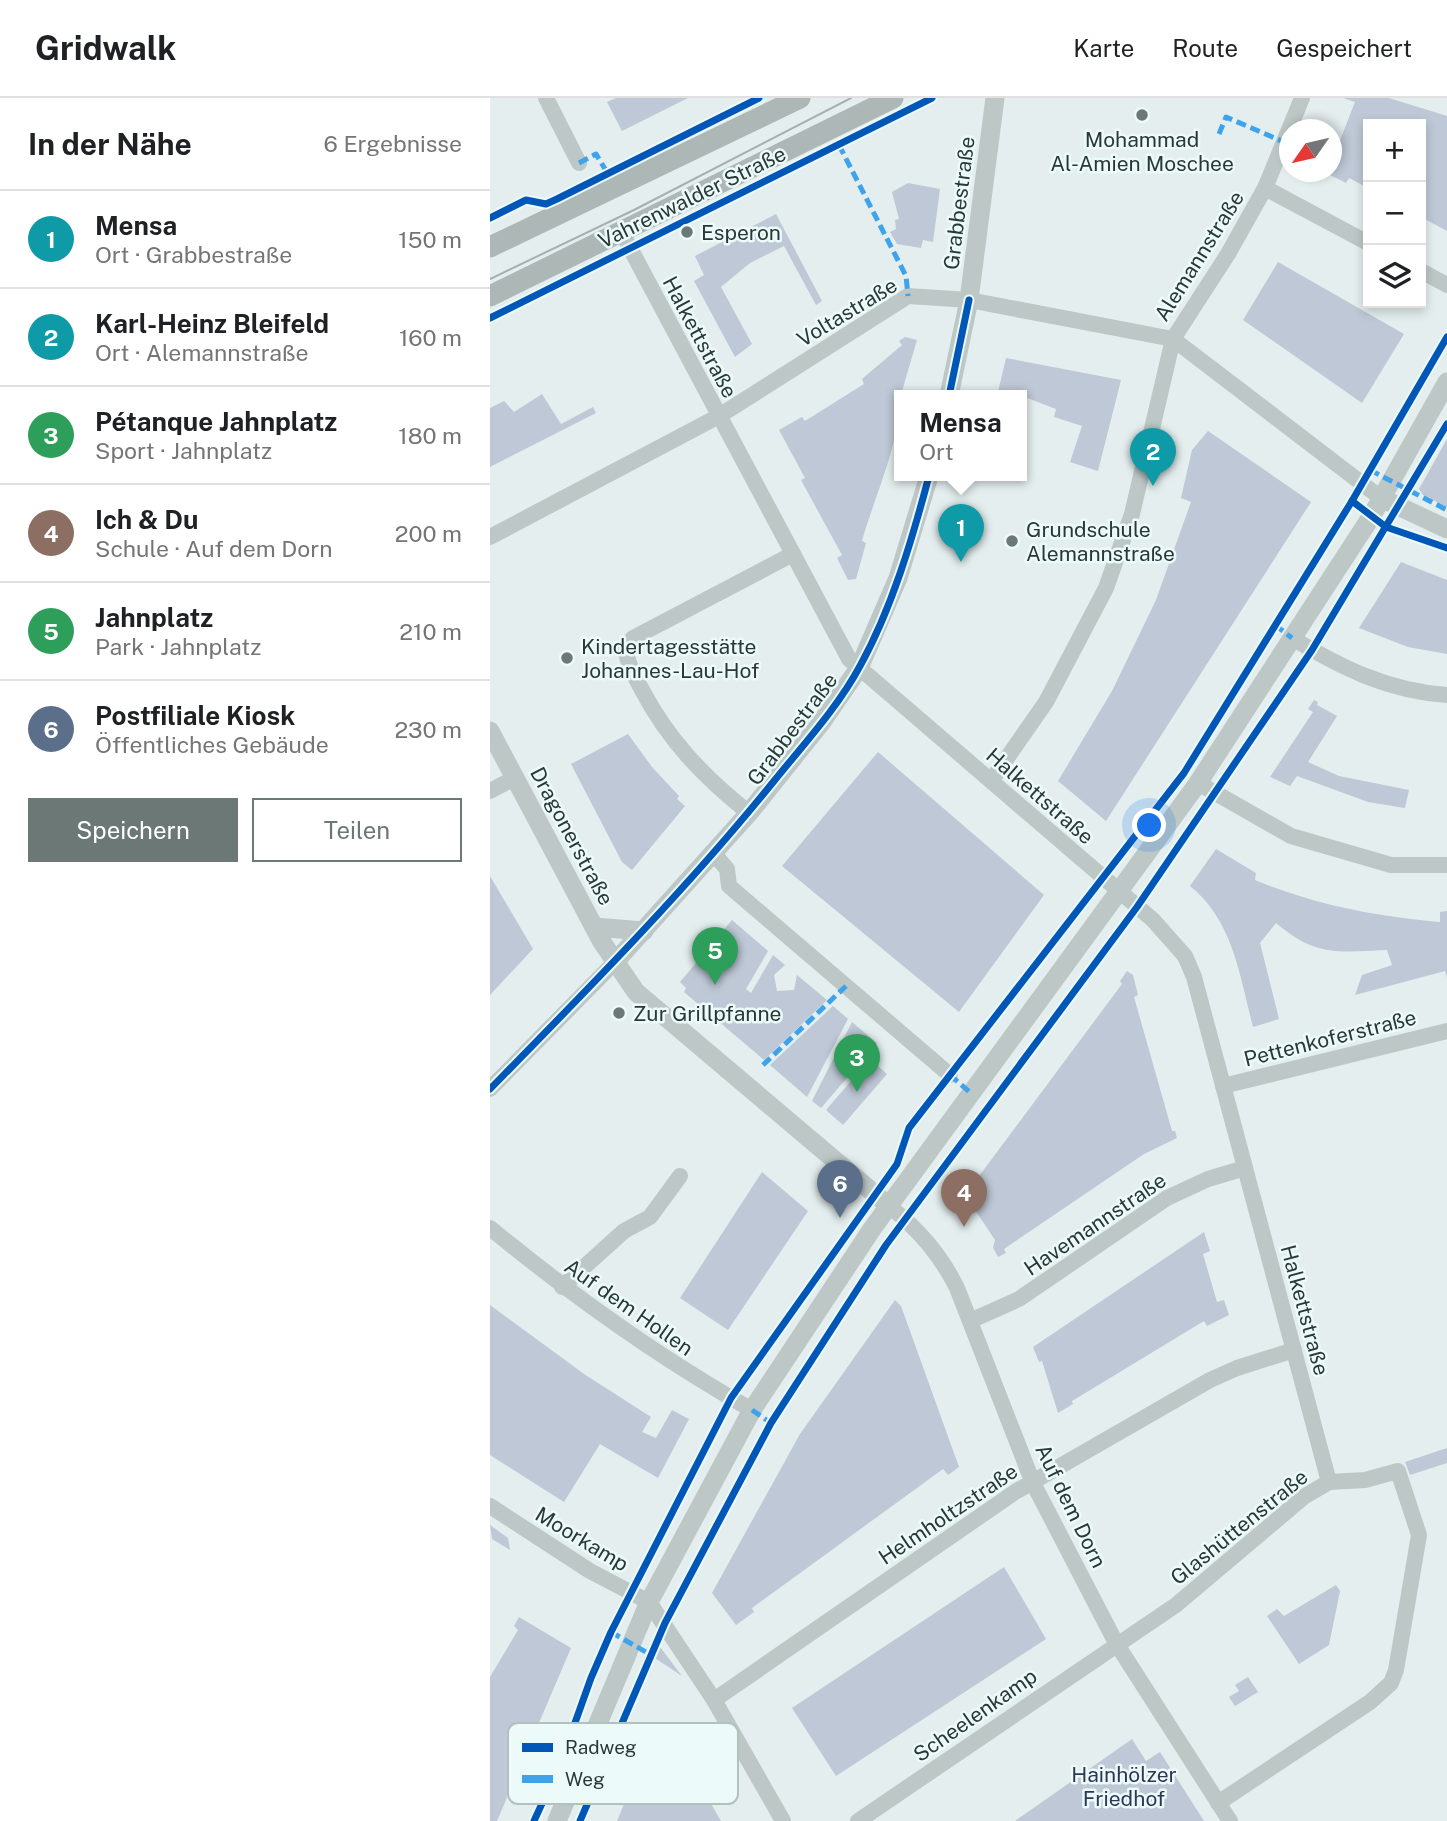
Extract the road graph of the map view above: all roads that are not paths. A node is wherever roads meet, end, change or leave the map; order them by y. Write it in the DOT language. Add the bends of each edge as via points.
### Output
graph roads {
  1 [pos="545,98"];
  2 [pos="800,98"];
  3 [pos="893,98"];
  4 [pos="995,98"];
  5 [pos="1302,98"];
  6 [pos="579,163"];
  7 [pos="1265,188"];
  8 [pos="621,231"];
  9 [pos="1363,240"];
  10 [pos="490,247"];
  11 [pos="1426,274"];
  12 [pos="1447,285"];
  13 [pos="490,296"];
  14 [pos="969,300"];
  15 [pos="1173,339"];
  16 [pos="1447,382"];
  17 [pos="950,390"];
  18 [pos="719,416"];
  19 [pos="927,481"];
  20 [pos="1381,498"];
  21 [pos="1447,529"];
  22 [pos="490,537"];
  23 [pos="793,554"];
  24 [pos="1292,638"];
  25 [pos="859,668"];
  26 [pos="1447,695"];
  27 [pos="490,731"];
  28 [pos="515,778"];
  29 [pos="991,780"];
  30 [pos="1198,783"];
  31 [pos="490,791"];
  32 [pos="749,813"];
  33 [pos="714,854"];
  34 [pos="1447,865"];
  35 [pos="1120,893"];
  36 [pos="594,927"];
  37 [pos="644,931"];
  38 [pos="615,962"];
  39 [pos="1447,1031"];
  40 [pos="950,1076"];
  41 [pos="1223,1086"];
  42 [pos="490,1089"];
  43 [pos="1245,1168"];
  44 [pos="680,1177"];
  45 [pos="888,1206"];
  46 [pos="490,1228"];
  47 [pos="562,1287"];
  48 [pos="970,1321"];
  49 [pos="1294,1350"];
  50 [pos="752,1410"];
  51 [pos="1329,1482"];
  52 [pos="1033,1483"];
  53 [pos="490,1506"];
  54 [pos="649,1602"];
  55 [pos="1116,1643"];
  56 [pos="714,1700"];
  57 [pos="598,1723"];
  58 [pos="727,1723"];
  59 [pos="738,1742"];
  60 [pos="1218,1803"];
  61 [pos="564,1804"];
  62 [pos="557,1821"];
  63 [pos="783,1821"];
  64 [pos="858,1821"];
  65 [pos="1230,1821"];
  1 -- 6 [label="street"];
  2 -- 10 [label="main road, Vahrenwalder Straße"];
  3 -- 8 [label="main road, Vahrenwalder Straße"];
  4 -- 14 [label="street, Grabbestraße"];
  5 -- 7 [label="street, Alemannstraße"];
  7 -- 9 [label="street"];
  7 -- 15 [label="street, Alemannstraße"];
  8 -- 13 [label="main road, Vahrenwalder Straße"];
  8 -- 18 [label="street, Halkettstraße"];
  11 -- 12 [label="street"];
  14 -- 15 [label="street, Voltastraße"];
  14 -- 17 [label="street, Grabbestraße"];
  14 -- 18 [label="street, Voltastraße" via="908,296"];
  15 -- 20 [label="street, Voltastraße"];
  15 -- 29 [label="street, Alemannstraße" via="1132,514 1106,588 1045,702"];
  16 -- 20 [label="street"];
  18 -- 22 [label="street, Voltastraße"];
  18 -- 23 [label="street, Halkettstraße"];
  19 -- 25 [label="street, Grabbestraße" via="898,578"];
  20 -- 21 [label="street"];
  20 -- 24 [label="street"];
  23 -- 25 [label="street, Halkettstraße" via="849,659"];
  23 -- 32 [label="street" via="633,638 625,649 644,693 674,742 698,770"];
  24 -- 26 [label="street" via="1375,682 1416,693"];
  24 -- 30 [label="street"];
  25 -- 29 [label="street, Halkettstraße"];
  25 -- 32 [label="street, Grabbestraße"];
  27 -- 28 [label="street, Dragonerstraße"];
  28 -- 31 [label="street"];
  28 -- 36 [label="street, Dragonerstraße"];
  29 -- 35 [label="street, Halkettstraße"];
  30 -- 34 [label="street" via="1291,836 1391,865"];
  30 -- 35 [label="street"];
  32 -- 33 [label="street, Grabbestraße"];
  33 -- 37 [label="street, Grabbestraße"];
  33 -- 40 [label="street" via="727,869 729,886"];
  35 -- 41 [label="street, Halkettstraße" via="1185,956"];
  35 -- 45 [label="street"];
  36 -- 37 [label="street"];
  36 -- 38 [label="street, Dragonerstraße"];
  37 -- 38 [label="street, Grabbestraße"];
  38 -- 42 [label="street"];
  38 -- 45 [label="street, Dragonerstraße" via="636,992"];
  39 -- 41 [label="street, Pettenkoferstraße"];
  41 -- 43 [label="street, Halkettstraße"];
  43 -- 48 [label="street, Havemannstraße" via="1167,1198 1019,1300"];
  43 -- 49 [label="street, Halkettstraße"];
  44 -- 47 [label="street" via="650,1217 624,1231"];
  45 -- 48 [label="street, Auf dem Dorn" via="926,1238 943,1260"];
  45 -- 50 [label="street"];
  46 -- 47 [label="street, Auf dem Hollen"];
  47 -- 50 [label="street, Auf dem Hollen" via="660,1356"];
  48 -- 52 [label="street, Auf dem Dorn"];
  49 -- 51 [label="street, Halkettstraße"];
  49 -- 52 [label="street, Helmholtzstraße" via="1210,1380"];
  50 -- 54 [label="street"];
  51 -- 55 [label="street, Glashüttenstraße" via="1305,1496 1176,1605"];
  51 -- 60 [label="street, Glashüttenstraße" via="1365,1480 1398,1471 1419,1535 1391,1683 1370,1702"];
  52 -- 55 [label="street, Auf dem Dorn"];
  52 -- 56 [label="street, Helmholtzstraße"];
  53 -- 54 [label="street, Moorkamp" via="590,1571"];
  54 -- 56 [label="street, Moorkamp"];
  54 -- 57 [label="street"];
  55 -- 60 [label="street, Auf dem Dorn"];
  55 -- 64 [label="street, Scheelenkamp"];
  56 -- 58 [label="street, Moorkamp"];
  59 -- 63 [label="street, Moorkamp"];
  60 -- 65 [label="street, Auf dem Dorn"];
  61 -- 62 [label="street"];
}
